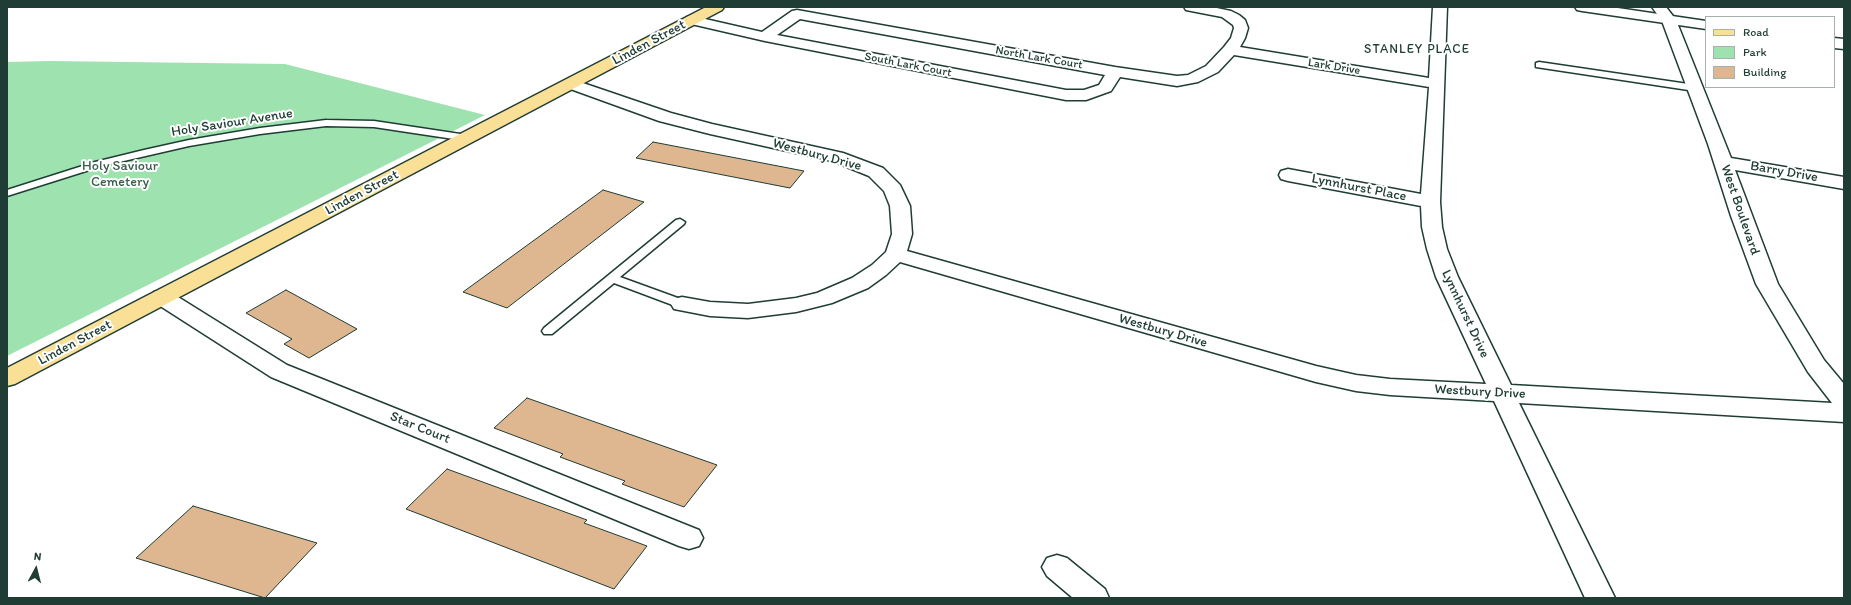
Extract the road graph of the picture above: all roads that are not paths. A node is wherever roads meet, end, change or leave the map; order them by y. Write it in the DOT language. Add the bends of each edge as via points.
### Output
graph roads {
  1 [pos="717,7"];
  2 [pos="1191,7"];
  3 [pos="1440,7"];
  4 [pos="1582,7"];
  5 [pos="1664,13"];
  6 [pos="692,20"];
  7 [pos="1705,25"];
  8 [pos="764,37"];
  9 [pos="1230,50"];
  10 [pos="1539,65"];
  11 [pos="1116,72"];
  12 [pos="571,84"];
  13 [pos="1437,84"];
  14 [pos="1695,88"];
  15 [pos="467,138"];
  16 [pos="1723,162"];
  17 [pos="1288,175"];
  18 [pos="1844,183"];
  19 [pos="7,193"];
  20 [pos="1430,202"];
  21 [pos="680,222"];
  22 [pos="896,254"];
  23 [pos="612,278"];
  24 [pos="162,297"];
  25 [pos="682,304"];
  26 [pos="548,331"];
  27 [pos="7,378"];
  28 [pos="1502,394"];
  29 [pos="1844,400"];
  30 [pos="1844,413"];
  31 [pos="689,538"];
  32 [pos="1057,567"];
  33 [pos="1094,598"];
  34 [pos="1600,598"];
  1 -- 6 [label="main road, Linden Street"];
  2 -- 9 [label="street, North Lark Court" via="1226,14 1240,23 1238,38"];
  3 -- 13 [label="street, Lynnhurst Drive"];
  4 -- 5 [label="street"];
  5 -- 7 [label="street"];
  5 -- 14 [label="street, West Boulevard"];
  6 -- 8 [label="street, South Lark Court"];
  6 -- 12 [label="main road, Linden Street"];
  8 -- 11 [label="street, North Lark Court" via="797,14"];
  8 -- 11 [label="street, South Lark Court" via="1066,95 1086,95 1101,89"];
  9 -- 11 [label="street, North Lark Court" via="1212,69 1192,79 1177,81"];
  9 -- 13 [label="street, Lark Drive"];
  10 -- 14 [label="lane"];
  12 -- 15 [label="main road, Linden Street"];
  12 -- 22 [label="street, Westbury Drive" via="665,117 837,157 876,172 893,189 900,206 902,234"];
  13 -- 20 [label="street, Lynnhurst Drive"];
  14 -- 16 [label="street, West Boulevard"];
  15 -- 19 [label="lane, Holy Saviour Avenue" via="374,124 326,123 274,129 202,140 144,153 99,164"];
  15 -- 24 [label="main road, Linden Street"];
  16 -- 18 [label="street, Barry Drive"];
  16 -- 29 [label="street, West Boulevard" via="1767,284 1816,366"];
  17 -- 20 [label="street, Lynnhurst Place"];
  20 -- 28 [label="street, Lynnhurst Drive" via="1432,227 1447,277"];
  21 -- 23 [label="lane"];
  22 -- 25 [label="street" via="860,283 824,298 796,305 748,311 710,309"];
  22 -- 28 [label="street, Westbury Drive" via="1316,374 1390,387"];
  23 -- 25 [label="lane"];
  23 -- 26 [label="lane"];
  24 -- 27 [label="main road, Linden Street"];
  24 -- 31 [label="street, Star Court" via="279,371"];
  28 -- 30 [label="street, Westbury Drive"];
  28 -- 34 [label="street, Lynnhurst Drive"];
  32 -- 33 [label="street"];
}
